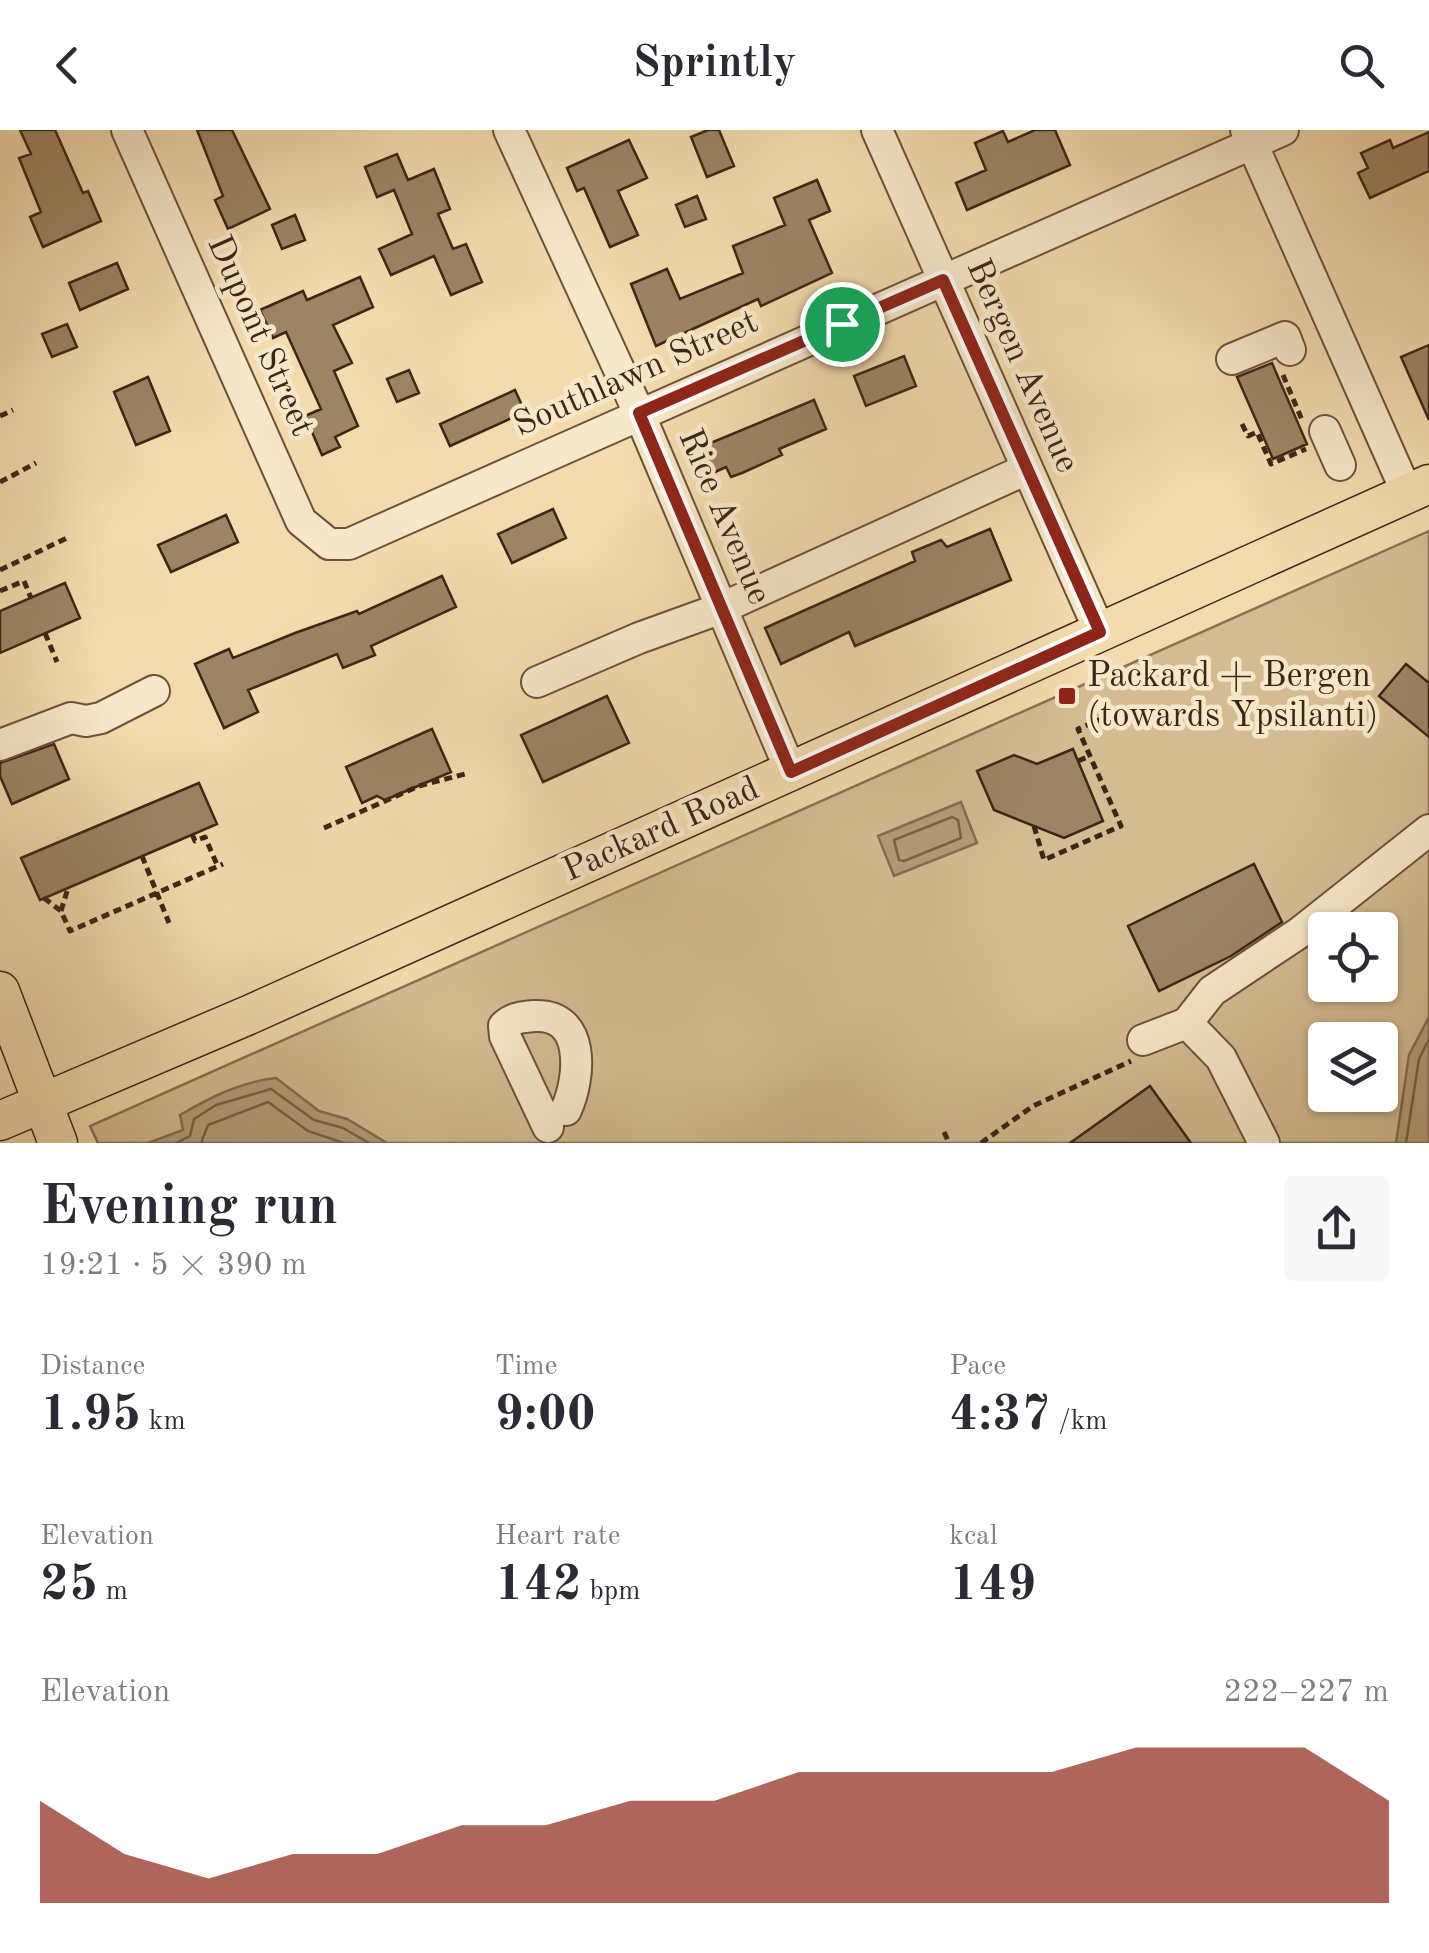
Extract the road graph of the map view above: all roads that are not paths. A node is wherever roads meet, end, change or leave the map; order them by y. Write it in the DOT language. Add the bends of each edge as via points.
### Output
graph roads {
  1 [pos="126,130"];
  2 [pos="509,130"];
  3 [pos="877,130"];
  4 [pos="1282,130"];
  5 [pos="1249,137"];
  6 [pos="943,280"];
  7 [pos="1232,359"];
  8 [pos="1286,362"];
  9 [pos="639,413"];
  10 [pos="1315,435"];
  11 [pos="1340,465"];
  12 [pos="1027,469"];
  13 [pos="1418,489"];
  14 [pos="349,544"];
  15 [pos="722,608"];
  16 [pos="1100,632"];
  17 [pos="537,682"];
  18 [pos="154,691"];
  19 [pos="0,745"];
  20 [pos="791,772"];
  21 [pos="1429,830"];
  22 [pos="0,992"];
  23 [pos="1187,1022"];
  24 [pos="1142,1049"];
  25 [pos="42,1103"];
  26 [pos="0,1121"];
  27 [pos="58,1143"];
  28 [pos="1264,1143"];
  1 -- 14 [label="street, Dupont Street" via="301,521 329,544"];
  2 -- 9 [label="street, Rice Avenue"];
  3 -- 6 [label="street, Bergen Avenue"];
  4 -- 5 [label="street, Southlawn Street"];
  5 -- 6 [label="street, Southlawn Street"];
  5 -- 13 [label="street"];
  6 -- 9 [label="street, Southlawn Street"];
  6 -- 12 [label="street, Bergen Avenue"];
  7 -- 8 [label="street" via="1284,337"];
  9 -- 14 [label="street, Southlawn Street"];
  9 -- 15 [label="street, Rice Avenue"];
  10 -- 11 [label="street"];
  12 -- 15 [label="street"];
  12 -- 16 [label="street, Bergen Avenue"];
  13 -- 16 [label="main road, Packard Road"];
  15 -- 17 [label="street"];
  15 -- 20 [label="street, Rice Avenue"];
  16 -- 20 [label="main road, Packard Road"];
  18 -- 19 [label="street" via="101,718 71,718"];
  20 -- 25 [label="main road, Packard Road"];
  21 -- 23 [label="street" via="1300,933 1212,991"];
  22 -- 25 [label="main road"];
  23 -- 24 [label="street"];
  23 -- 28 [label="street" via="1221,1058"];
  25 -- 26 [label="main road, Packard Road"];
  25 -- 27 [label="main road"];
}
